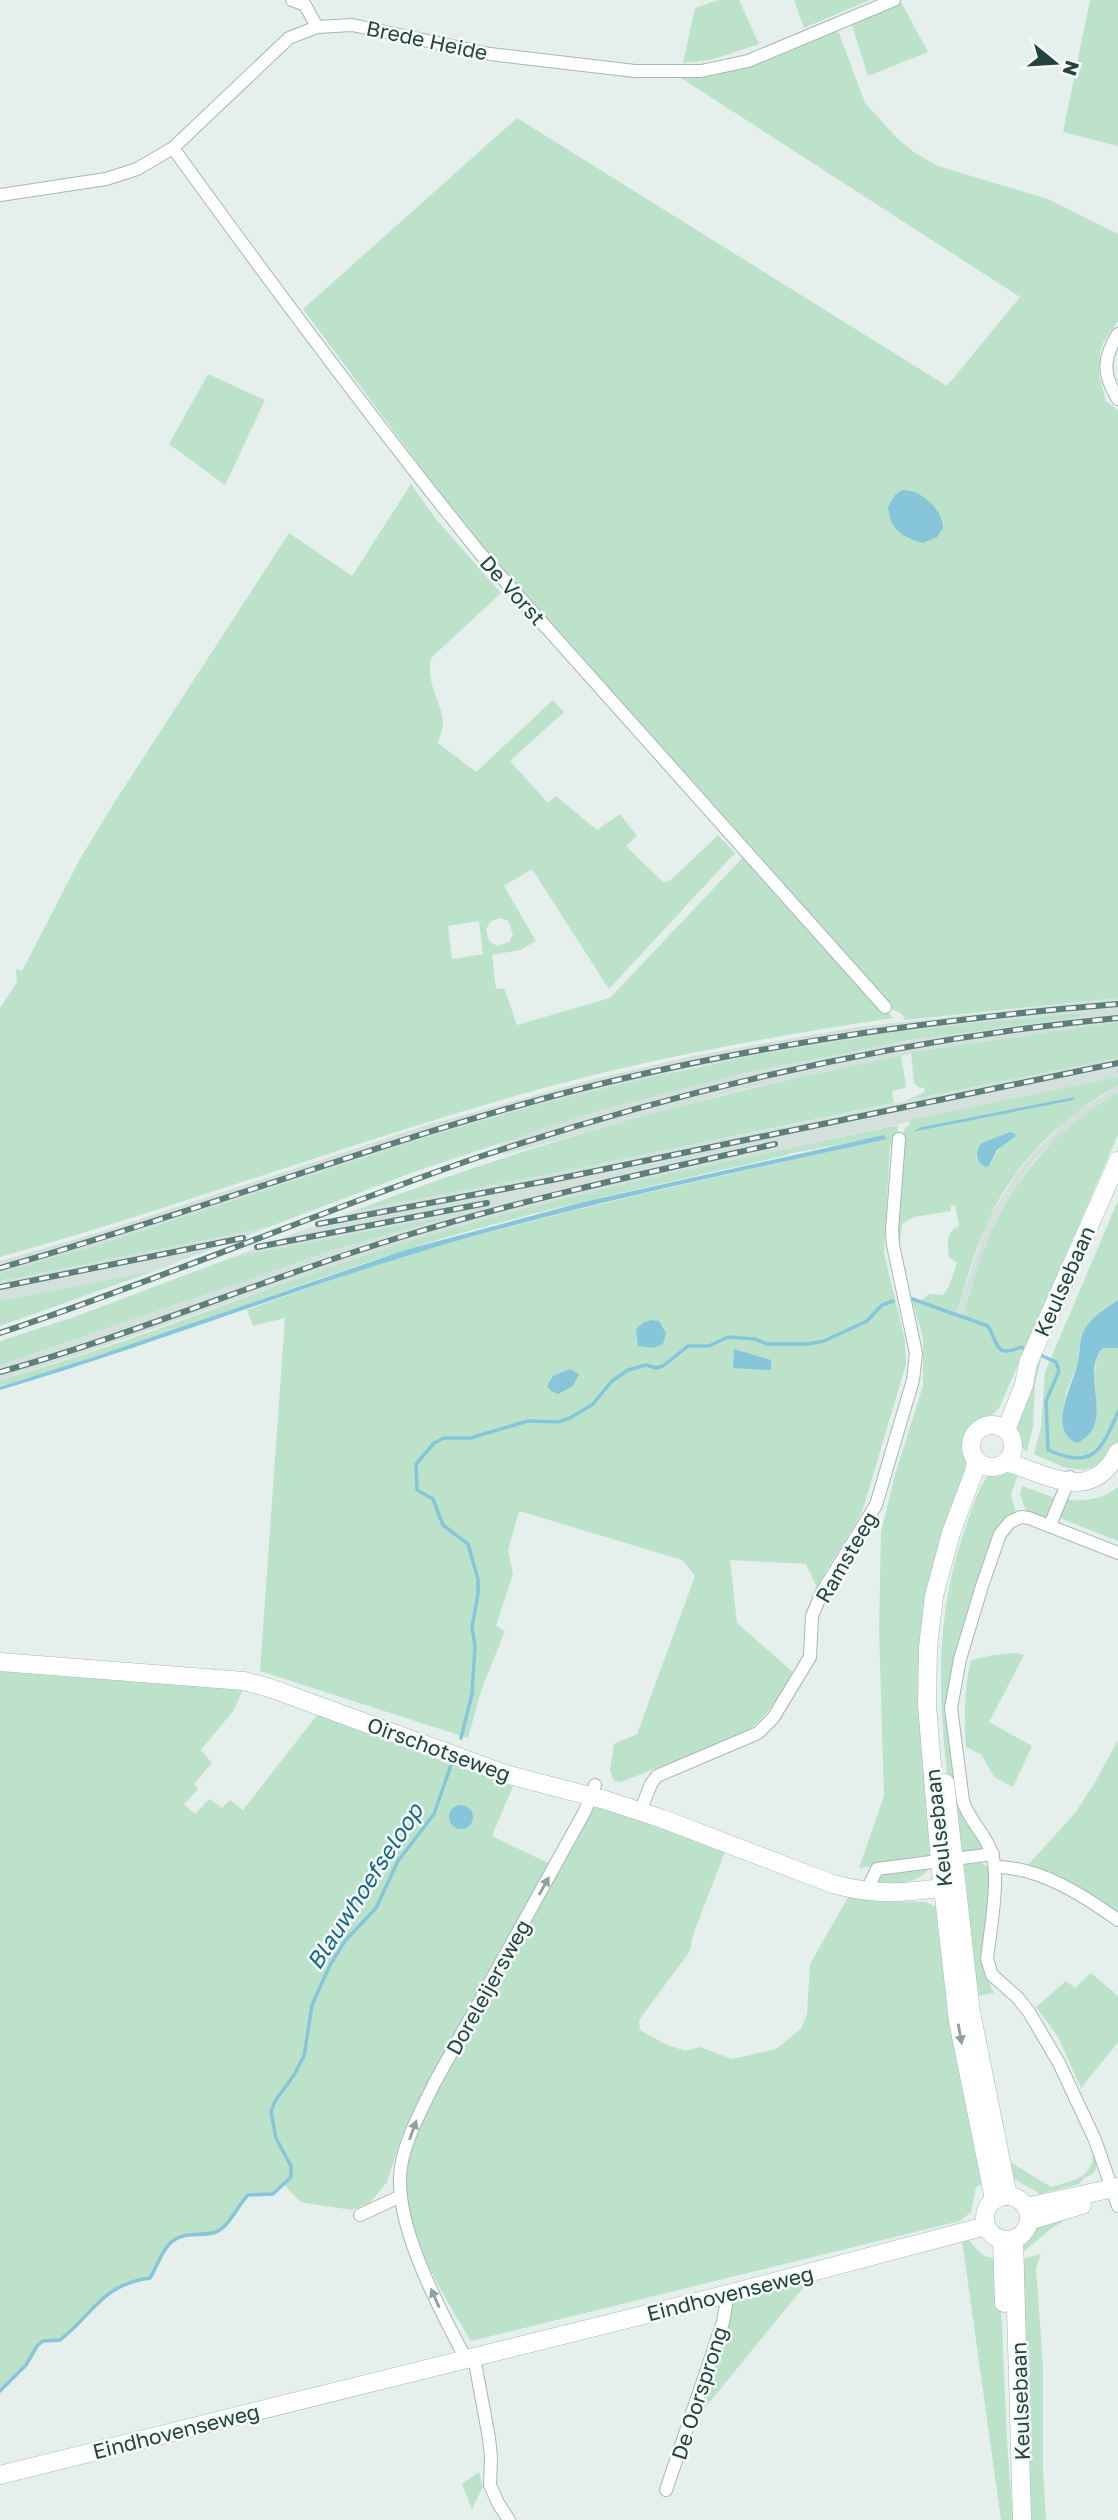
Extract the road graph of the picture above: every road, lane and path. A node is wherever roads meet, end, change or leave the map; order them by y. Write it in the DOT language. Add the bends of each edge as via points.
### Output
graph roads {
  1 [pos="292,0"];
  2 [pos="894,0"];
  3 [pos="317,27"];
  4 [pos="173,148"];
  5 [pos="0,195"];
  6 [pos="1118,334"];
  7 [pos="1118,399"];
  8 [pos="885,1007"];
  9 [pos="899,1139"];
  10 [pos="1118,1161"];
  11 [pos="1001,1428"];
  12 [pos="996,1459"];
  13 [pos="1114,1459"];
  14 [pos="1070,1478"];
  15 [pos="1050,1525"];
  16 [pos="1118,1553"];
  17 [pos="0,1662"];
  18 [pos="593,1791"];
  19 [pos="640,1812"];
  20 [pos="947,1861"];
  21 [pos="994,1861"];
  22 [pos="950,1887"];
  23 [pos="866,1892"];
  24 [pos="1118,1920"];
  25 [pos="1116,2195"];
  26 [pos="401,2196"];
  27 [pos="1001,2197"];
  28 [pos="1027,2214"];
  29 [pos="360,2215"];
  30 [pos="986,2226"];
  31 [pos="1008,2239"];
  32 [pos="728,2294"];
  33 [pos="470,2358"];
  34 [pos="0,2475"];
  35 [pos="666,2490"];
  36 [pos="509,2520"];
  37 [pos="1020,2520"];
  1 -- 3 [label="street" via="305,5"];
  2 -- 3 [label="street, Brede Heide" via="748,61 701,71 635,71 517,58 365,27"];
  3 -- 4 [label="street, Brede Heide" via="289,38"];
  4 -- 5 [label="street, Brede Heide" via="136,169 106,179"];
  4 -- 8 [label="street, De Vorst" via="479,552"];
  6 -- 7 [label="street" via="1105,367"];
  9 -- 19 [label="street, Ramsteeg" via="893,1245 916,1353 913,1380 876,1505 822,1592 812,1616 810,1657 773,1718 758,1733 657,1776"];
  10 -- 11 [label="street, Keulsebaan" via="1031,1356 1015,1381"];
  11 -- 12 [label="street" via="1013,1442"];
  11 -- 12 [label="street" via="983,1427 973,1437 972,1451"];
  12 -- 14 [label="street" via="1055,1480"];
  12 -- 20 [label="street, Keulsebaan" via="974,1499 956,1549 939,1626"];
  13 -- 14 [label="street"];
  14 -- 15 [label="street"];
  15 -- 16 [label="street"];
  15 -- 21 [label="street" via="1021,1517 1004,1527 955,1682 951,1708 963,1801"];
  17 -- 18 [label="street, Oirschotseweg" via="244,1681 505,1774"];
  18 -- 19 [label="street, Oirschotseweg"];
  26 -- 18 [label="street, Doreleijersweg, one-way" via="403,2158 423,2106"];
  19 -- 23 [label="street, Oirschotseweg"];
  20 -- 21 [label="street"];
  20 -- 22 [label="street, Keulsebaan"];
  20 -- 23 [label="street" via="877,1869"];
  21 -- 24 [label="street" via="1034,1872"];
  21 -- 25 [label="street" via="989,1969 1018,1998 1053,2052"];
  22 -- 23 [label="street, Oirschotseweg"];
  22 -- 27 [label="street, Keulsebaan"];
  25 -- 28 [label="street"];
  26 -- 29 [label="street"];
  33 -- 26 [label="street, Doreleijersweg, one-way" via="439,2307 418,2259"];
  27 -- 28 [label="street" via="1016,2198"];
  27 -- 30 [label="street" via="986,2209"];
  28 -- 31 [label="street" via="1024,2231"];
  30 -- 31 [label="street" via="993,2235"];
  30 -- 32 [label="street, Eindhovenseweg"];
  31 -- 37 [label="street, Keulsebaan" via="1010,2448"];
  32 -- 33 [label="street, Eindhovenseweg"];
  32 -- 35 [label="street, De Oorsprong" via="723,2322"];
  33 -- 34 [label="street, Eindhovenseweg"];
  33 -- 36 [label="street" via="489,2438 490,2485"];
}
